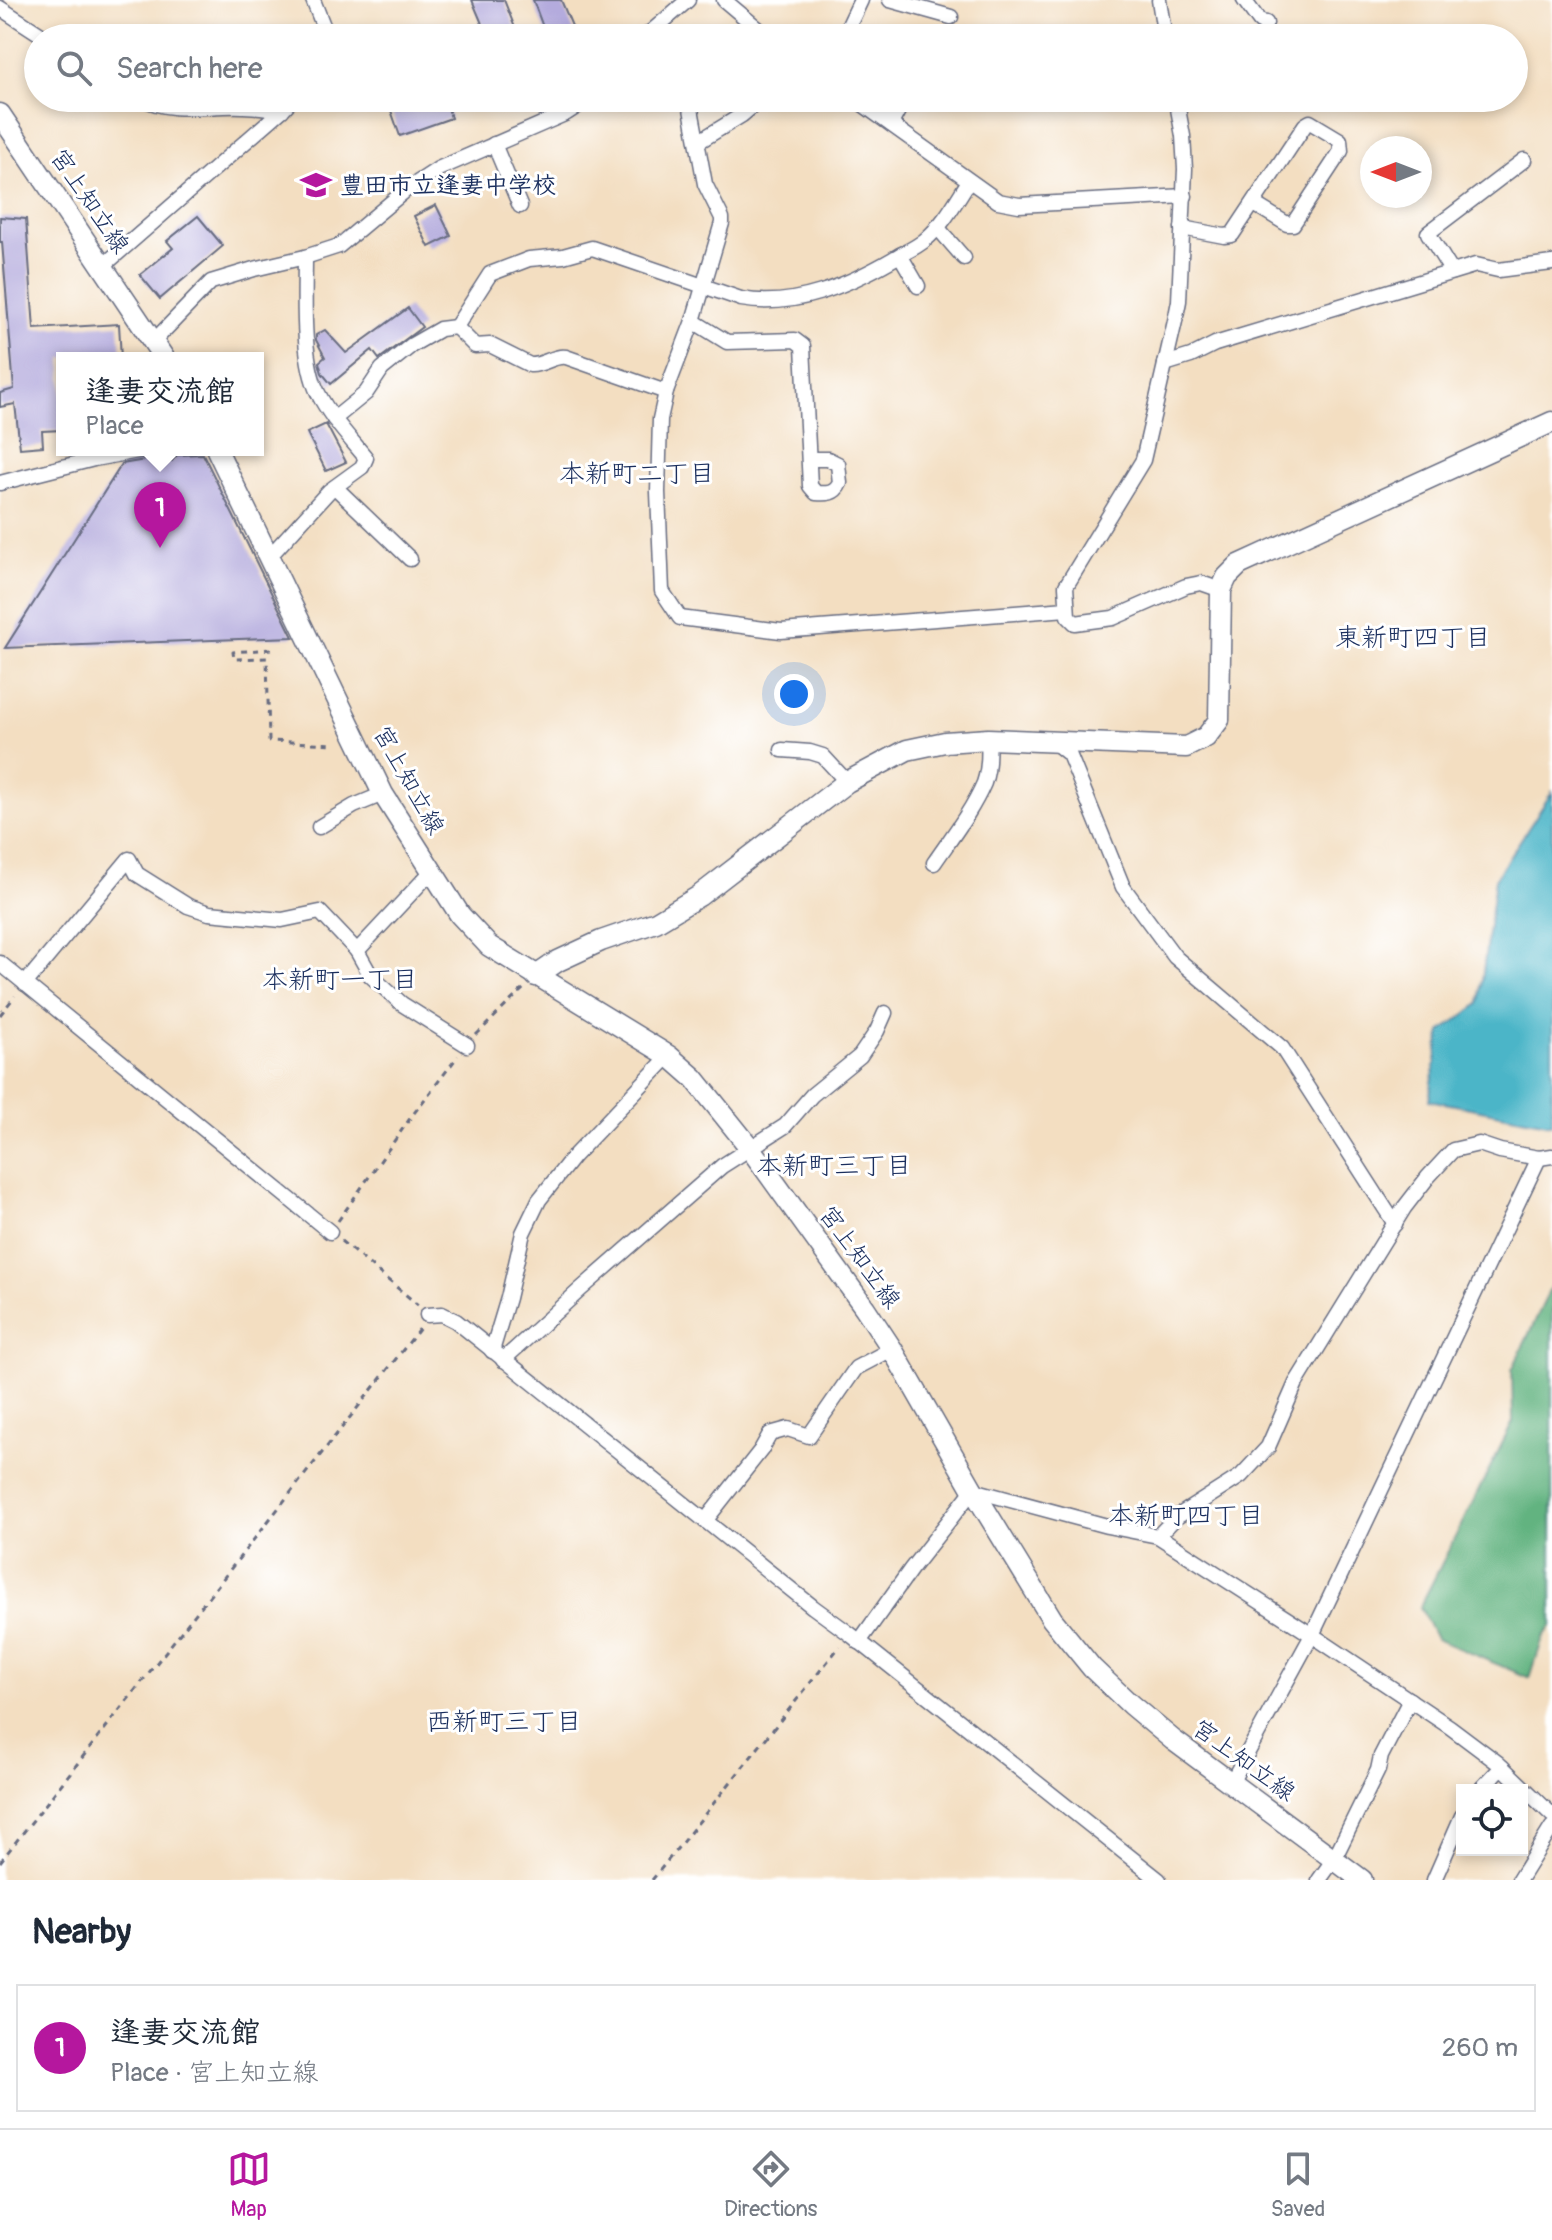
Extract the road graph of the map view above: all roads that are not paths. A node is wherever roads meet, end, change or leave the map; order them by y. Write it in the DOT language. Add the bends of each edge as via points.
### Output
graph roads {
  1 [pos="313,0"];
  2 [pos="688,0"];
  3 [pos="724,0"];
  4 [pos="861,0"];
  5 [pos="890,0"];
  6 [pos="1159,0"];
  7 [pos="1244,0"];
  8 [pos="0,8"];
  9 [pos="951,17"];
  10 [pos="1266,23"];
  11 [pos="25,24"];
  12 [pos="322,24"];
  13 [pos="663,24"];
  14 [pos="752,24"];
  15 [pos="850,24"];
  16 [pos="1163,24"];
  17 [pos="280,112"];
  18 [pos="569,112"];
  19 [pos="692,112"];
  20 [pos="746,112"];
  21 [pos="874,112"];
  22 [pos="897,112"];
  23 [pos="1179,112"];
  24 [pos="0,114"];
  25 [pos="891,124"];
  26 [pos="698,142"];
  27 [pos="494,144"];
  28 [pos="1524,160"];
  29 [pos="969,181"];
  30 [pos="1185,196"];
  31 [pos="1254,204"];
  32 [pos="520,206"];
  33 [pos="937,227"];
  34 [pos="1182,228"];
  35 [pos="900,255"];
  36 [pos="305,257"];
  37 [pos="964,258"];
  38 [pos="1552,263"];
  39 [pos="103,266"];
  40 [pos="1452,272"];
  41 [pos="703,285"];
  42 [pos="918,286"];
  43 [pos="693,321"];
  44 [pos="456,327"];
  45 [pos="159,350"];
  46 [pos="1165,364"];
  47 [pos="666,392"];
  48 [pos="334,419"];
  49 [pos="1552,422"];
  50 [pos="110,456"];
  51 [pos="220,456"];
  52 [pos="809,459"];
  53 [pos="0,483"];
  54 [pos="335,487"];
  55 [pos="269,557"];
  56 [pos="410,559"];
  57 [pos="1221,590"];
  58 [pos="1067,609"];
  59 [pos="988,739"];
  60 [pos="1053,742"];
  61 [pos="782,750"];
  62 [pos="847,782"];
  63 [pos="383,794"];
  64 [pos="319,827"];
  65 [pos="934,863"];
  66 [pos="432,871"];
  67 [pos="357,951"];
  68 [pos="0,963"];
  69 [pos="536,976"];
  70 [pos="25,984"];
  71 [pos="885,1013"];
  72 [pos="467,1045"];
  73 [pos="669,1056"];
  74 [pos="749,1148"];
  75 [pos="1545,1157"];
  76 [pos="1395,1224"];
  77 [pos="330,1232"];
  78 [pos="427,1315"];
  79 [pos="892,1349"];
  80 [pos="498,1356"];
  81 [pos="973,1490"];
  82 [pos="705,1521"];
  83 [pos="1158,1536"];
  84 [pos="1312,1635"];
  85 [pos="854,1638"];
  86 [pos="1410,1700"];
  87 [pos="1502,1767"];
  88 [pos="1231,1783"];
  89 [pos="1486,1784"];
  90 [pos="1552,1815"];
  91 [pos="1552,1827"];
  92 [pos="1456,1830"];
  93 [pos="1334,1859"];
  94 [pos="1159,1880"];
  95 [pos="1319,1880"];
  96 [pos="1362,1880"];
  97 [pos="1434,1880"];
  98 [pos="1519,1880"];
  1 -- 12 [label="street"];
  2 -- 13 [label="street"];
  3 -- 14 [label="street"];
  4 -- 15 [label="street"];
  5 -- 9 [label="street"];
  6 -- 16 [label="street"];
  7 -- 10 [label="street"];
  8 -- 11 [label="street"];
  17 -- 39 [label="street"];
  18 -- 27 [label="street"];
  19 -- 26 [label="street"];
  20 -- 26 [label="street"];
  21 -- 25 [label="street"];
  22 -- 25 [label="street"];
  23 -- 30 [label="street"];
  24 -- 39 [label="main road, 宮上知立線"];
  25 -- 29 [label="street"];
  26 -- 41 [label="street" via="705,184 722,218"];
  27 -- 32 [label="street"];
  27 -- 36 [label="street" via="406,190 339,246"];
  28 -- 40 [label="street" via="1428,233"];
  29 -- 30 [label="street" via="998,201 1019,205"];
  29 -- 33 [label="street"];
  30 -- 34 [label="street"];
  31 -- 31 [label="street" via="1305,125 1318,125 1340,140 1341,151 1293,224"];
  31 -- 34 [label="street" via="1232,235"];
  33 -- 35 [label="street" via="924,242"];
  33 -- 37 [label="street"];
  34 -- 46 [label="street" via="1179,301"];
  35 -- 41 [label="street" via="805,297 762,303"];
  35 -- 42 [label="street"];
  36 -- 45 [label="street" via="211,282"];
  36 -- 48 [label="street" via="310,365"];
  38 -- 40 [label="street" via="1498,270 1476,265"];
  39 -- 45 [label="main road, 宮上知立線"];
  40 -- 46 [label="street" via="1245,334"];
  41 -- 43 [label="street"];
  41 -- 44 [label="street" via="592,248 529,259 490,274"];
  43 -- 47 [label="street"];
  43 -- 52 [label="street" via="727,342 795,340 803,346"];
  44 -- 47 [label="street" via="475,346 490,345 530,365 566,357"];
  44 -- 48 [label="street" via="440,329 412,345"];
  46 -- 58 [label="street" via="1143,460 1066,586"];
  47 -- 58 [label="street" via="658,492 662,591 680,618 781,631"];
  48 -- 54 [label="street" via="366,458"];
  49 -- 57 [label="main road" via="1239,565"];
  50 -- 53 [label="street"];
  51 -- 55 [label="main road, 宮上知立線"];
  54 -- 55 [label="street"];
  54 -- 56 [label="street"];
  55 -- 63 [label="main road, 宮上知立線"];
  57 -- 58 [label="street" via="1201,583 1186,586 1113,618 1075,623"];
  57 -- 60 [label="main road" via="1219,720 1206,737 1186,747"];
  59 -- 60 [label="main road"];
  59 -- 62 [label="main road" via="907,750"];
  59 -- 65 [label="street" via="984,782"];
  60 -- 76 [label="street" via="1069,754 1123,887 1175,957 1282,1048"];
  61 -- 62 [label="street" via="823,756"];
  62 -- 69 [label="main road" via="699,896 656,922 601,941"];
  63 -- 64 [label="street"];
  63 -- 66 [label="main road, 宮上知立線"];
  66 -- 67 [label="street"];
  66 -- 69 [label="main road, 宮上知立線" via="482,940"];
  67 -- 70 [label="street" via="320,912 282,920 209,913 137,874 129,859"];
  67 -- 72 [label="street" via="371,976 402,1004"];
  68 -- 70 [label="street"];
  69 -- 73 [label="main road, 宮上知立線"];
  70 -- 77 [label="street"];
  71 -- 74 [label="street" via="860,1056 812,1095 785,1126"];
  73 -- 74 [label="main road, 宮上知立線" via="694,1078"];
  73 -- 80 [label="street" via="539,1200 523,1233"];
  74 -- 79 [label="main road, 宮上知立線"];
  74 -- 80 [label="street"];
  75 -- 76 [label="street" via="1479,1144 1453,1150"];
  75 -- 84 [label="street"];
  76 -- 83 [label="street" via="1296,1383 1268,1447 1241,1476 1175,1518"];
  78 -- 80 [label="street" via="442,1314 456,1321"];
  79 -- 81 [label="main road, 宮上知立線"];
  79 -- 82 [label="street" via="856,1368 809,1436 788,1429 770,1434"];
  80 -- 82 [label="street"];
  81 -- 83 [label="street"];
  81 -- 85 [label="street"];
  81 -- 88 [label="main road, 宮上知立線" via="1052,1619 1092,1668 1162,1732"];
  82 -- 85 [label="street"];
  83 -- 84 [label="street"];
  84 -- 86 [label="street"];
  84 -- 88 [label="street"];
  85 -- 94 [label="street"];
  86 -- 87 [label="street"];
  86 -- 93 [label="street"];
  87 -- 89 [label="street"];
  87 -- 90 [label="street"];
  88 -- 93 [label="main road, 宮上知立線"];
  91 -- 98 [label="street"];
  92 -- 97 [label="street"];
  93 -- 95 [label="street"];
  93 -- 96 [label="main road, 宮上知立線"];
}
